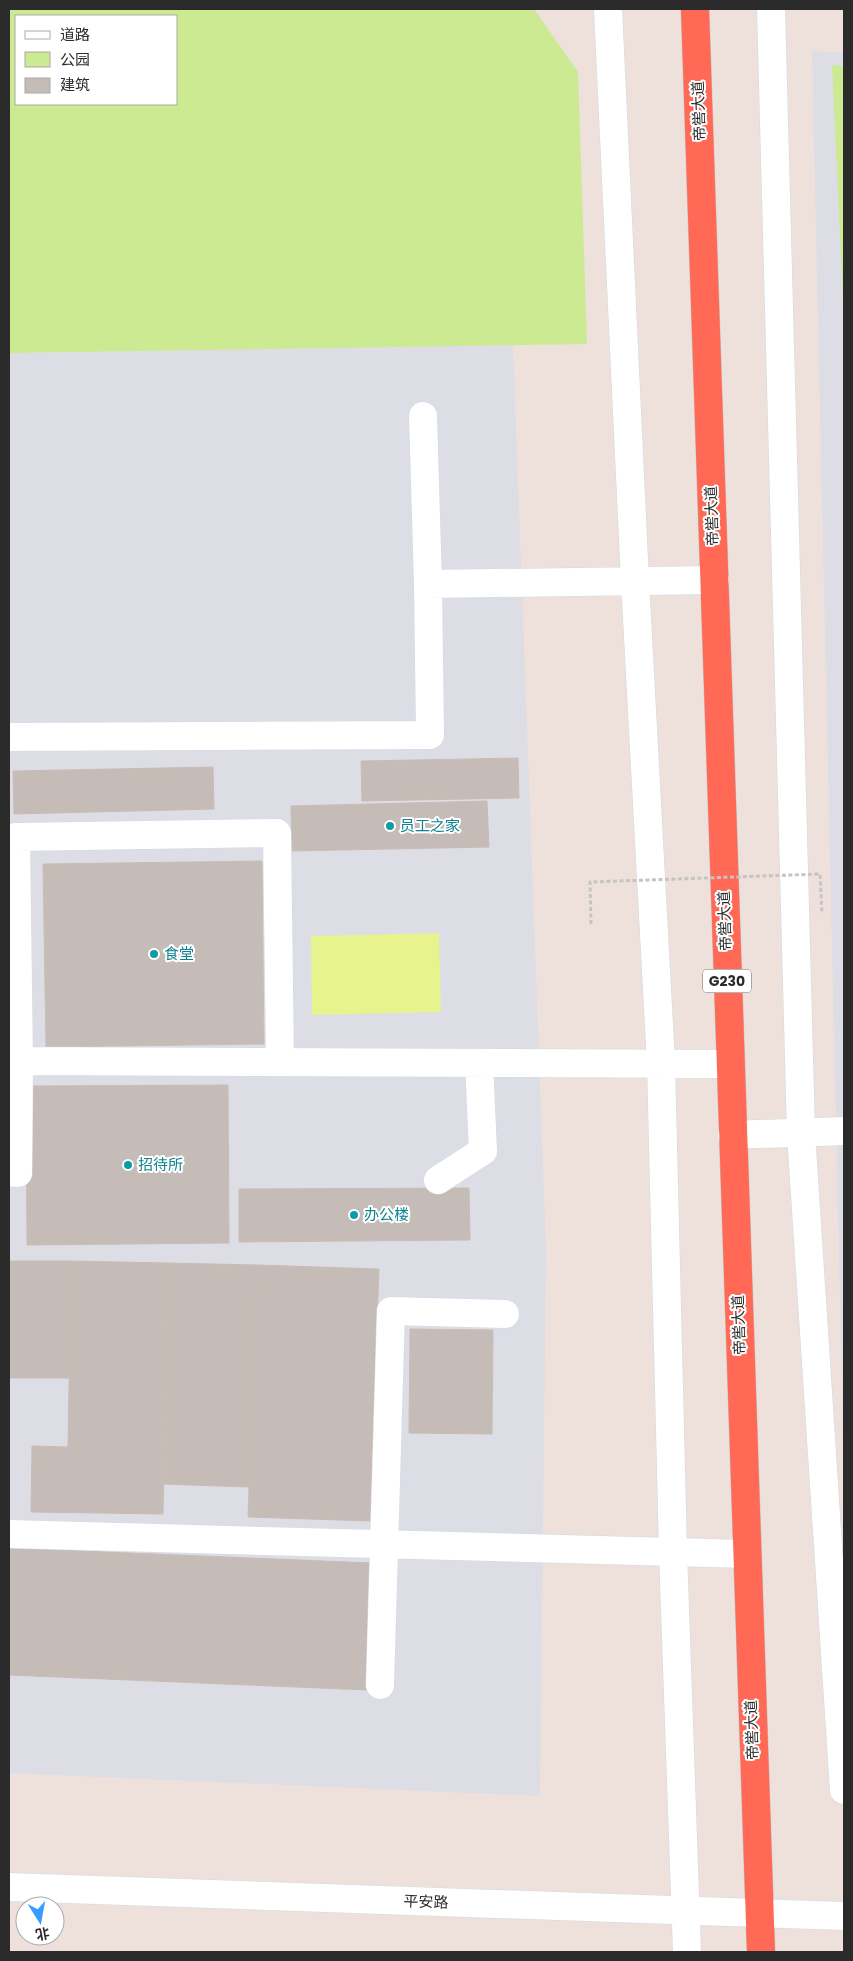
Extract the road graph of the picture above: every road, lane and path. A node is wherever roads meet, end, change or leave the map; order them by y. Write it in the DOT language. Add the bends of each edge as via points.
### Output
graph roads {
  1 [pos="608,9"];
  2 [pos="696,9"];
  3 [pos="771,9"];
  4 [pos="423,416"];
  5 [pos="715,580"];
  6 [pos="635,581"];
  7 [pos="428,584"];
  8 [pos="9,737"];
  9 [pos="822,914"];
  10 [pos="591,924"];
  11 [pos="13,947"];
  12 [pos="19,1061"];
  13 [pos="280,1062"];
  14 [pos="479,1063"];
  15 [pos="661,1063"];
  16 [pos="730,1064"];
  17 [pos="844,1131"];
  18 [pos="801,1133"];
  19 [pos="732,1136"];
  20 [pos="9,1172"];
  21 [pos="438,1180"];
  22 [pos="504,1314"];
  23 [pos="9,1534"];
  24 [pos="384,1544"];
  25 [pos="673,1552"];
  26 [pos="746,1554"];
  27 [pos="380,1685"];
  28 [pos="844,1790"];
  29 [pos="9,1887"];
  30 [pos="686,1911"];
  31 [pos="759,1913"];
  32 [pos="844,1916"];
  33 [pos="687,1952"];
  34 [pos="761,1952"];
  1 -- 6 [label="street"];
  2 -- 5 [label="highway, 帝喾大道 / G230"];
  3 -- 18 [label="street"];
  4 -- 7 [label="street"];
  5 -- 6 [label="street"];
  5 -- 16 [label="highway, 帝喾大道 / G230"];
  6 -- 7 [label="street"];
  6 -- 15 [label="street"];
  7 -- 8 [label="street" via="430,735"];
  9 -- 10 [label="path, bridge" via="820,874 590,882"];
  11 -- 12 [label="street"];
  11 -- 13 [label="street" via="16,837 277,833"];
  12 -- 13 [label="street"];
  12 -- 20 [label="street" via="18,1172"];
  13 -- 14 [label="street"];
  14 -- 15 [label="street"];
  14 -- 21 [label="street" via="483,1151"];
  15 -- 16 [label="street"];
  15 -- 25 [label="street"];
  16 -- 19 [label="highway, 帝喾大道 / G230"];
  17 -- 18 [label="street"];
  18 -- 19 [label="street"];
  18 -- 28 [label="street"];
  19 -- 26 [label="highway, 帝喾大道 / G230"];
  22 -- 24 [label="street" via="391,1311"];
  23 -- 24 [label="street"];
  24 -- 25 [label="street"];
  24 -- 27 [label="street"];
  25 -- 26 [label="street"];
  25 -- 30 [label="street"];
  26 -- 31 [label="highway, 帝喾大道 / G230"];
  29 -- 30 [label="street, 平安路"];
  30 -- 31 [label="street, 平安路"];
  30 -- 33 [label="street"];
  31 -- 32 [label="street, 平安路"];
  31 -- 34 [label="highway, 帝喾大道 / G230"];
}
